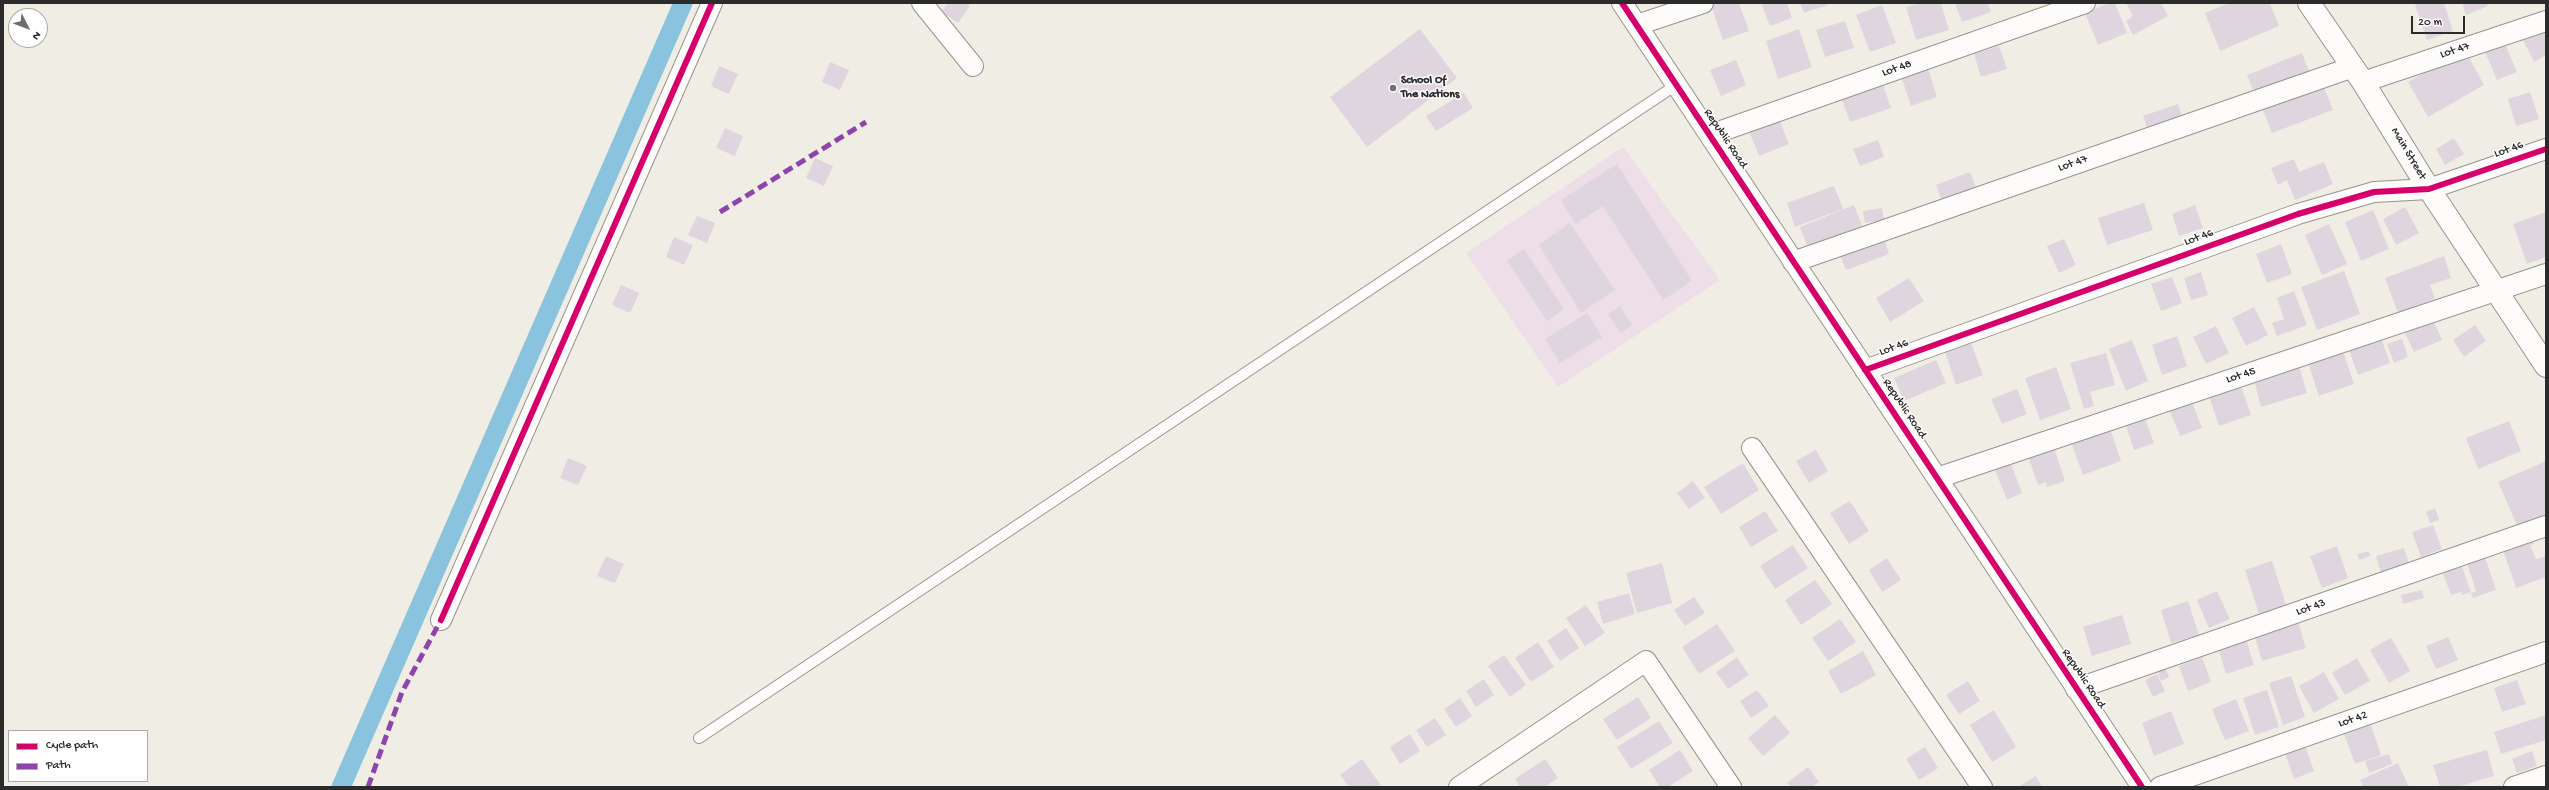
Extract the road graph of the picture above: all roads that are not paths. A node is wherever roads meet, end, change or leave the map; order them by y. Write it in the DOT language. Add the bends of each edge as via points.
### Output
graph roads {
  1 [pos="712,3"];
  2 [pos="922,3"];
  3 [pos="1622,3"];
  4 [pos="1703,3"];
  5 [pos="2085,3"];
  6 [pos="2309,3"];
  7 [pos="2546,21"];
  8 [pos="1637,25"];
  9 [pos="973,66"];
  10 [pos="2358,74"];
  11 [pos="1676,85"];
  12 [pos="1710,135"];
  13 [pos="2546,149"];
  14 [pos="2429,189"];
  15 [pos="1793,262"];
  16 [pos="2546,274"];
  17 [pos="2498,291"];
  18 [pos="2546,366"];
  19 [pos="1865,370"];
  20 [pos="1752,448"];
  21 [pos="1937,478"];
  22 [pos="2546,526"];
  23 [pos="441,620"];
  24 [pos="2546,652"];
  25 [pos="2076,689"];
  26 [pos="699,738"];
  27 [pos="2546,776"];
  28 [pos="1472,783"];
  29 [pos="1731,787"];
  30 [pos="1982,787"];
  31 [pos="2142,787"];
  32 [pos="2160,787"];
  33 [pos="2514,787"];
  1 -- 23 [label="street"];
  2 -- 9 [label="street"];
  3 -- 8 [label="street, Republic Road"];
  4 -- 8 [label="street"];
  5 -- 12 [label="street, Lot 48"];
  6 -- 10 [label="street, Main Street"];
  7 -- 10 [label="street, Lot 47"];
  8 -- 11 [label="street, Republic Road"];
  10 -- 14 [label="street, Main Street"];
  10 -- 15 [label="street, Lot 47"];
  11 -- 12 [label="street, Republic Road"];
  11 -- 26 [label="lane"];
  12 -- 15 [label="street, Republic Road"];
  13 -- 14 [label="street, Lot 46"];
  14 -- 17 [label="street, Main Street"];
  14 -- 19 [label="street, Lot 46" via="2374,192 2298,214"];
  15 -- 19 [label="street, Republic Road"];
  16 -- 17 [label="street, Lot 45"];
  17 -- 18 [label="street, Main Street"];
  17 -- 21 [label="street, Lot 45"];
  19 -- 21 [label="street, Republic Road"];
  20 -- 30 [label="street"];
  21 -- 25 [label="street, Republic Road"];
  22 -- 25 [label="street, Lot 43"];
  24 -- 32 [label="street, Lot 42"];
  25 -- 31 [label="street, Republic Road"];
  27 -- 33 [label="street"];
  28 -- 29 [label="street" via="1646,660"];
}
